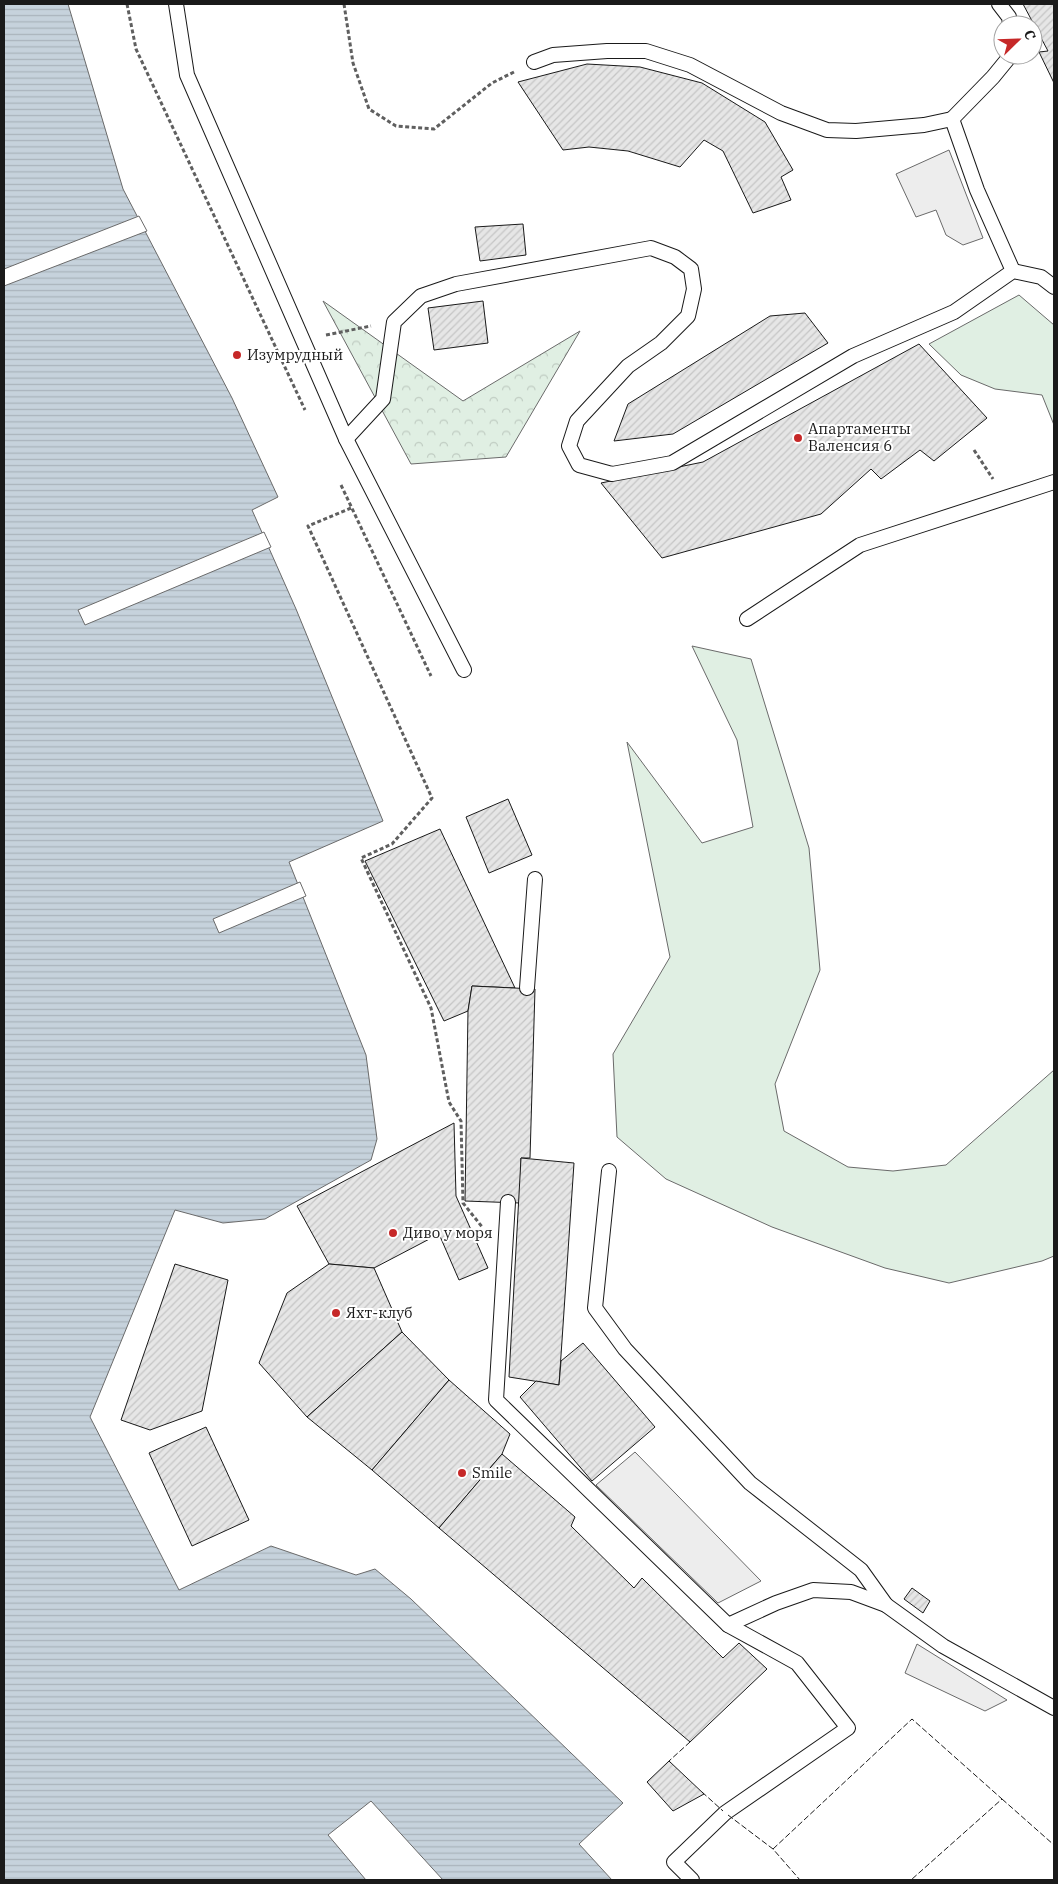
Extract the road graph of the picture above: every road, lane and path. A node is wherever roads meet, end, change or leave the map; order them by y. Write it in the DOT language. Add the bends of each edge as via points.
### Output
graph roads {
  1 [pos="127,4"];
  2 [pos="176,4"];
  3 [pos="344,4"];
  4 [pos="999,4"];
  5 [pos="1007,15"];
  6 [pos="534,62"];
  7 [pos="1003,65"];
  8 [pos="952,119"];
  9 [pos="1013,271"];
  10 [pos="1054,287"];
  11 [pos="394,322"];
  12 [pos="302,339"];
  13 [pos="307,413"];
  14 [pos="346,439"];
  15 [pos="974,450"];
  16 [pos="340,482"];
  17 [pos="1054,482"];
  18 [pos="1006,498"];
  19 [pos="352,508"];
  20 [pos="747,619"];
  21 [pos="464,670"];
  22 [pos="431,676"];
  23 [pos="535,878"];
  24 [pos="526,988"];
  25 [pos="609,1171"];
  26 [pos="508,1202"];
  27 [pos="505,1256"];
  28 [pos="886,1605"];
  29 [pos="728,1625"];
  30 [pos="1054,1708"];
  31 [pos="692,1880"];
  1 -- 13 [label="path" via="136,49"];
  2 -- 12 [label="lane" via="187,75"];
  3 -- 6 [label="path" via="353,63 369,109 396,126 434,128 492,83"];
  4 -- 5 [label="lane"];
  6 -- 8 [label="lane" via="552,55 646,51 690,65 781,113 828,130 924,125"];
  7 -- 8 [label="lane"];
  8 -- 9 [label="lane" via="977,190"];
  9 -- 10 [label="lane" via="1041,277"];
  9 -- 11 [label="lane" via="954,312 853,356 672,463 612,474 578,465 569,446 576,421 628,366 661,343 688,316 694,288 691,269 675,256 651,248 456,284 421,296"];
  11 -- 12 [label="path"];
  11 -- 14 [label="lane" via="382,399"];
  12 -- 14 [label="lane"];
  14 -- 21 [label="lane"];
  15 -- 18 [label="path"];
  16 -- 19 [label="path"];
  17 -- 18 [label="lane"];
  18 -- 20 [label="lane" via="860,545"];
  19 -- 22 [label="path"];
  19 -- 27 [label="path" via="308,526 432,798 392,844 361,858 431,1008 449,1102 461,1121 463,1202"];
  23 -- 24 [label="lane"];
  25 -- 28 [label="lane" via="595,1308 625,1349 750,1483 861,1570"];
  26 -- 27 [label="lane"];
  27 -- 29 [label="lane" via="496,1400"];
  28 -- 29 [label="lane" via="851,1592 813,1590"];
  28 -- 30 [label="lane" via="943,1646"];
  29 -- 31 [label="lane" via="797,1663 848,1728 725,1813 674,1862"];
}
